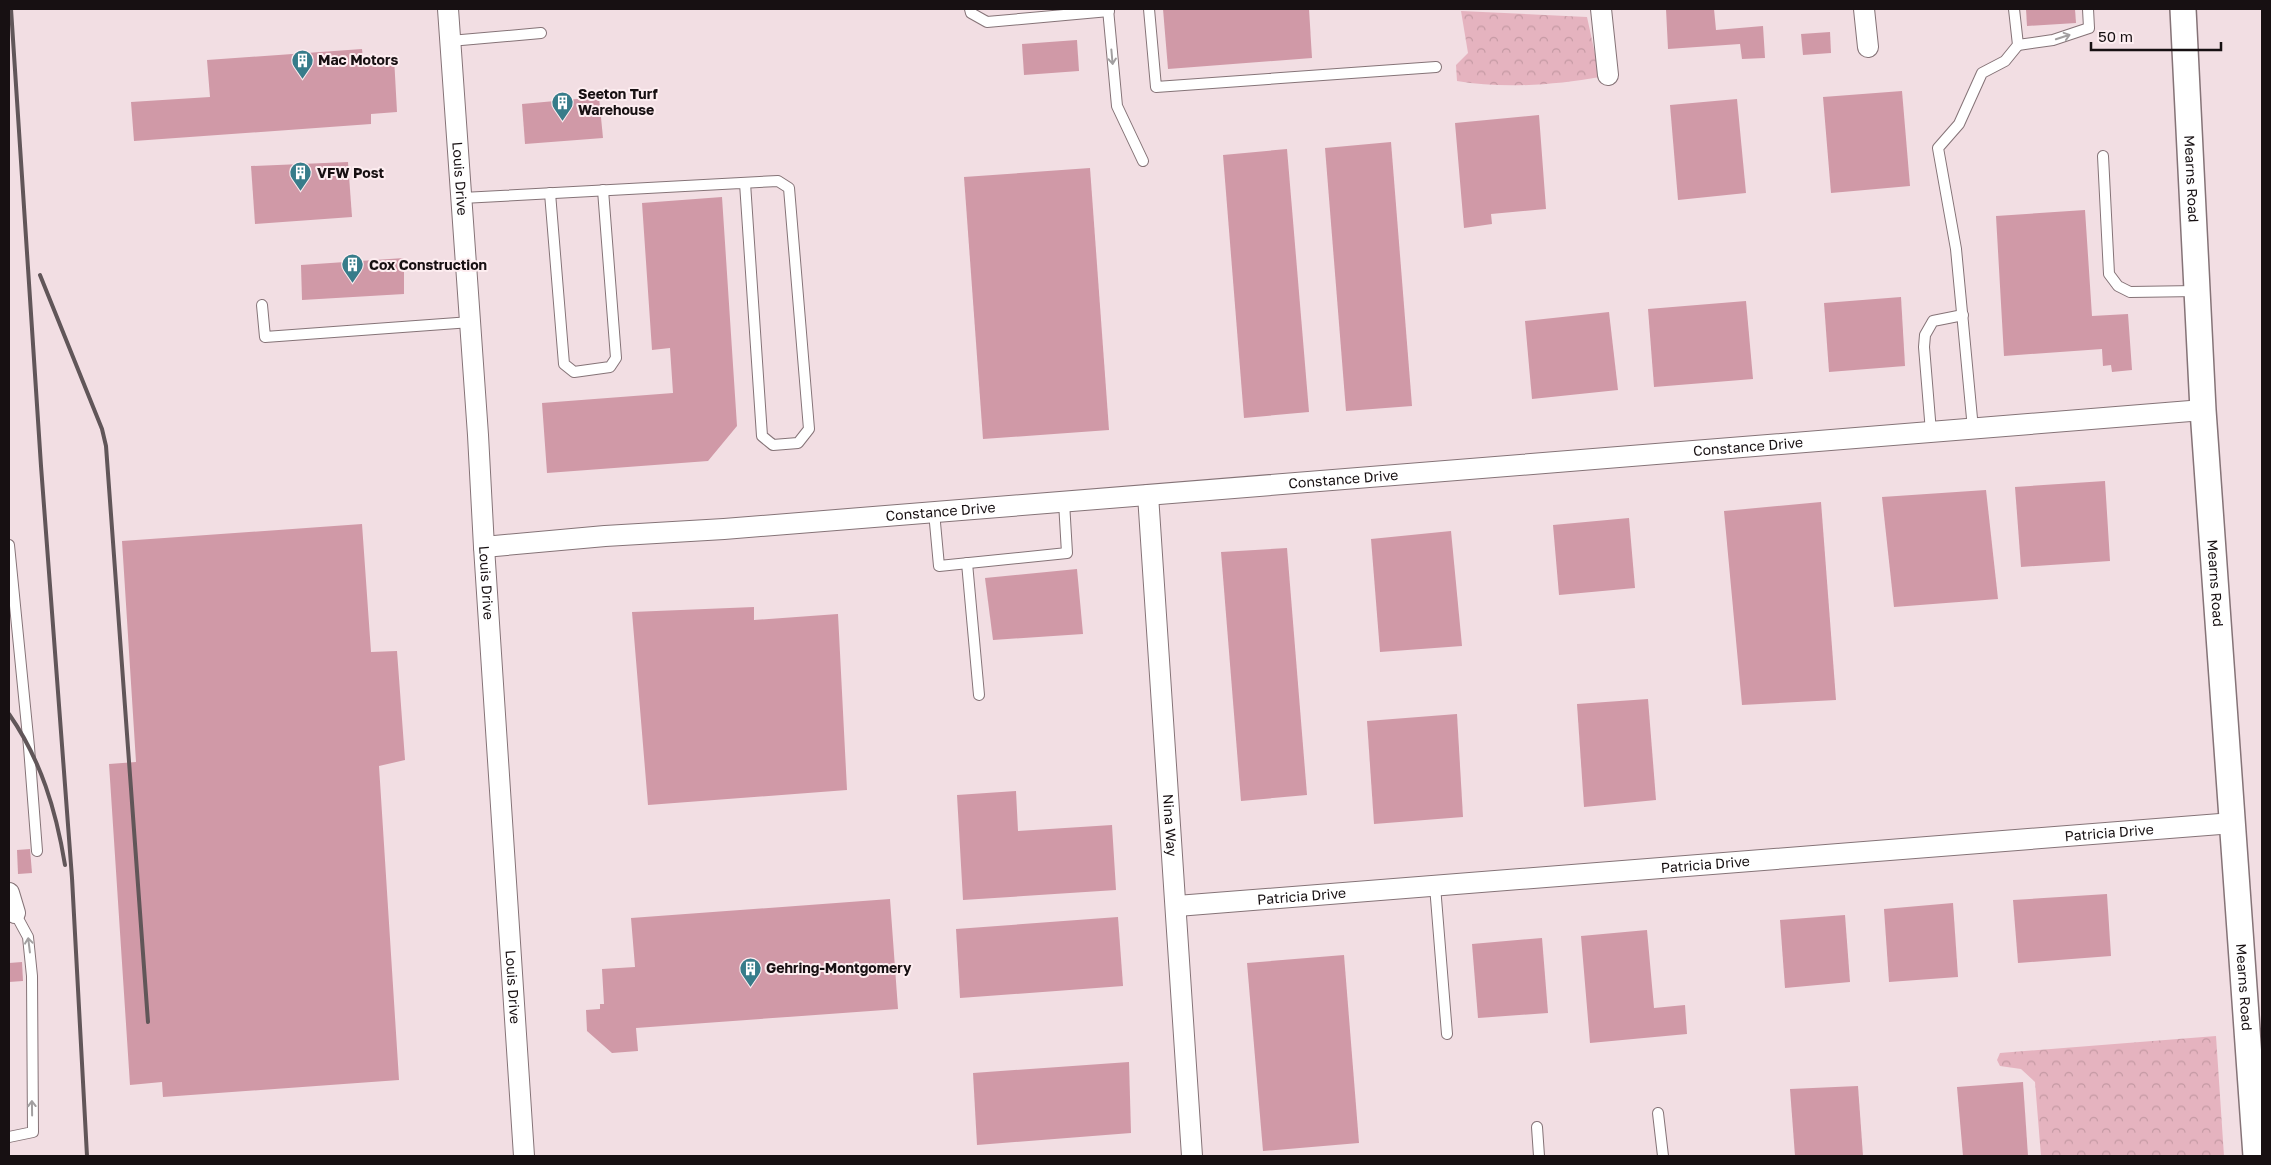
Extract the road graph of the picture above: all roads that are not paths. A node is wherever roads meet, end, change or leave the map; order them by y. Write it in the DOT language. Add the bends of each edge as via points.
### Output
graph roads {
  1 [pos="448,9"];
  2 [pos="970,9"];
  3 [pos="1149,9"];
  4 [pos="1601,9"];
  5 [pos="1864,9"];
  6 [pos="2014,9"];
  7 [pos="2088,9"];
  8 [pos="2183,9"];
  9 [pos="1108,10"];
  10 [pos="541,32"];
  11 [pos="450,40"];
  12 [pos="2018,45"];
  13 [pos="1868,47"];
  14 [pos="1436,67"];
  15 [pos="1608,75"];
  16 [pos="2102,156"];
  17 [pos="1143,161"];
  18 [pos="745,183"];
  19 [pos="603,190"];
  20 [pos="550,193"];
  21 [pos="462,198"];
  22 [pos="2197,291"];
  23 [pos="262,305"];
  24 [pos="1963,315"];
  25 [pos="471,322"];
  26 [pos="2204,410"];
  27 [pos="1973,428"];
  28 [pos="1931,432"];
  29 [pos="1148,495"];
  30 [pos="1064,502"];
  31 [pos="934,512"];
  32 [pos="9,545"];
  33 [pos="484,547"];
  34 [pos="967,563"];
  35 [pos="10,578"];
  36 [pos="979,695"];
  37 [pos="2234,823"];
  38 [pos="36,851"];
  39 [pos="1435,886"];
  40 [pos="9,893"];
  41 [pos="1177,906"];
  42 [pos="15,913"];
  43 [pos="1447,1034"];
  44 [pos="2257,1095"];
  45 [pos="1658,1113"];
  46 [pos="1538,1127"];
  47 [pos="9,1137"];
  48 [pos="524,1156"];
  49 [pos="1192,1156"];
  50 [pos="1539,1156"];
  51 [pos="1663,1156"];
  52 [pos="2256,1156"];
  1 -- 11 [label="street, Louis Drive"];
  2 -- 9 [label="lane" via="986,22"];
  3 -- 14 [label="lane" via="1156,87"];
  4 -- 15 [label="street"];
  5 -- 13 [label="street"];
  6 -- 12 [label="lane"];
  12 -- 7 [label="lane, one-way" via="2053,40 2089,28"];
  8 -- 22 [label="street, Mearns Road"];
  9 -- 17 [label="lane, one-way" via="1117,106"];
  10 -- 11 [label="lane"];
  11 -- 21 [label="street, Louis Drive"];
  12 -- 24 [label="lane" via="2005,61 1982,73 1959,124 1938,148 1956,249"];
  16 -- 22 [label="lane" via="2109,274 2118,286 2130,292"];
  18 -- 18 [label="lane" via="778,181 789,188 809,430 798,443 773,445 762,436"];
  18 -- 19 [label="lane"];
  19 -- 20 [label="lane"];
  19 -- 20 [label="lane" via="616,358 610,367 574,372 564,364"];
  20 -- 21 [label="lane"];
  21 -- 25 [label="street, Louis Drive"];
  22 -- 26 [label="street, Mearns Road"];
  23 -- 25 [label="lane" via="265,337"];
  24 -- 27 [label="lane"];
  24 -- 28 [label="lane" via="1933,321 1925,335"];
  25 -- 33 [label="street, Louis Drive"];
  26 -- 27 [label="street, Constance Drive"];
  26 -- 37 [label="street, Mearns Road"];
  27 -- 28 [label="street, Constance Drive"];
  28 -- 29 [label="street, Constance Drive"];
  29 -- 30 [label="street, Constance Drive"];
  29 -- 41 [label="street, Nina Way"];
  30 -- 31 [label="street, Constance Drive"];
  30 -- 34 [label="lane" via="1067,552"];
  31 -- 33 [label="street, Constance Drive"];
  31 -- 34 [label="lane" via="939,566"];
  32 -- 35 [label="lane"];
  33 -- 48 [label="street, Louis Drive"];
  34 -- 36 [label="lane"];
  35 -- 38 [label="lane" via="29,747"];
  37 -- 39 [label="street, Patricia Drive"];
  37 -- 44 [label="street, Mearns Road"];
  39 -- 41 [label="street, Patricia Drive"];
  39 -- 43 [label="lane"];
  40 -- 42 [label="street"];
  41 -- 49 [label="street, Nina Way"];
  47 -- 42 [label="lane, one-way" via="33,1132 32,976 28,937"];
  44 -- 52 [label="street, Mearns Road"];
  45 -- 51 [label="lane"];
  46 -- 50 [label="lane"];
}
